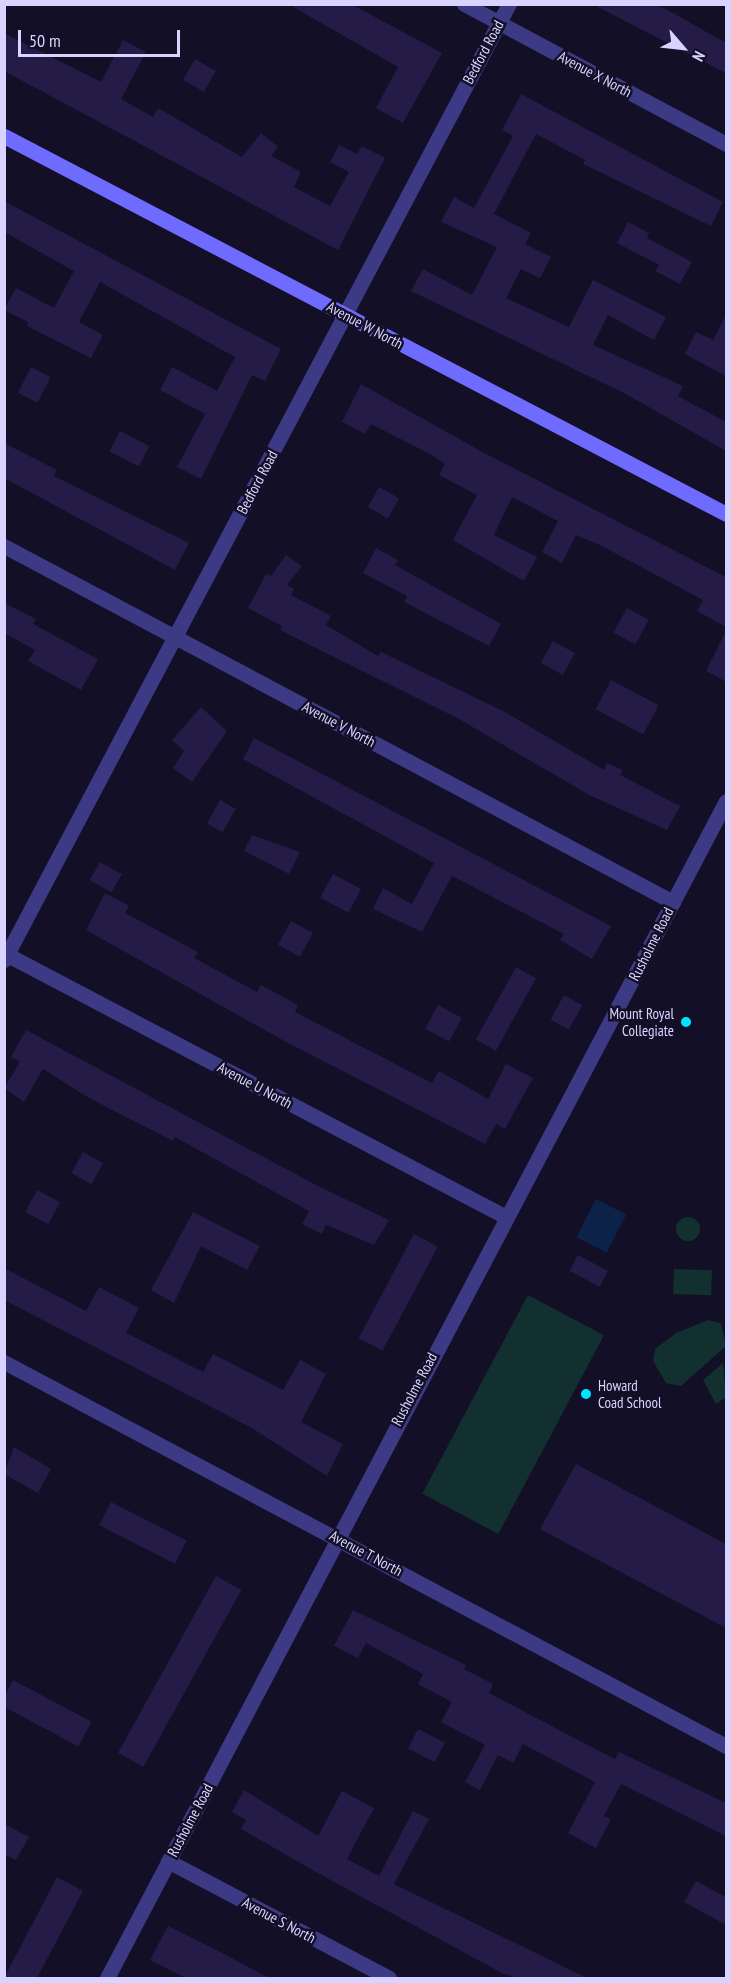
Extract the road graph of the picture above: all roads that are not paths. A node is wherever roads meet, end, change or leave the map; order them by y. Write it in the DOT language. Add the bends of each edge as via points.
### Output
graph roads {
  1 [pos="464,4"];
  2 [pos="509,4"];
  3 [pos="499,23"];
  4 [pos="4,136"];
  5 [pos="726,144"];
  6 [pos="346,315"];
  7 [pos="726,514"];
  8 [pos="4,546"];
  9 [pos="175,638"];
  10 [pos="726,801"];
  11 [pos="673,902"];
  12 [pos="5,956"];
  13 [pos="506,1217"];
  14 [pos="4,1362"];
  15 [pos="336,1536"];
  16 [pos="726,1746"];
  17 [pos="168,1861"];
  18 [pos="107,1978"];
  19 [pos="389,1978"];
  1 -- 3 [label="street, Avenue X North"];
  2 -- 3 [label="street, Bedford Road"];
  3 -- 5 [label="street, Avenue X North"];
  3 -- 6 [label="street, Bedford Road"];
  4 -- 6 [label="street, Avenue W North"];
  6 -- 7 [label="street, Avenue W North"];
  6 -- 9 [label="street, Bedford Road"];
  8 -- 9 [label="street, Avenue V North"];
  9 -- 11 [label="street, Avenue V North"];
  9 -- 12 [label="street, Bedford Road"];
  10 -- 11 [label="street, Rusholme Road"];
  11 -- 13 [label="street, Rusholme Road"];
  12 -- 13 [label="street, Avenue U North"];
  13 -- 15 [label="street, Rusholme Road"];
  14 -- 15 [label="street, Avenue T North"];
  15 -- 16 [label="street, Avenue T North"];
  15 -- 17 [label="street, Rusholme Road"];
  17 -- 18 [label="street, Rusholme Road"];
  17 -- 19 [label="street, Avenue S North"];
}
